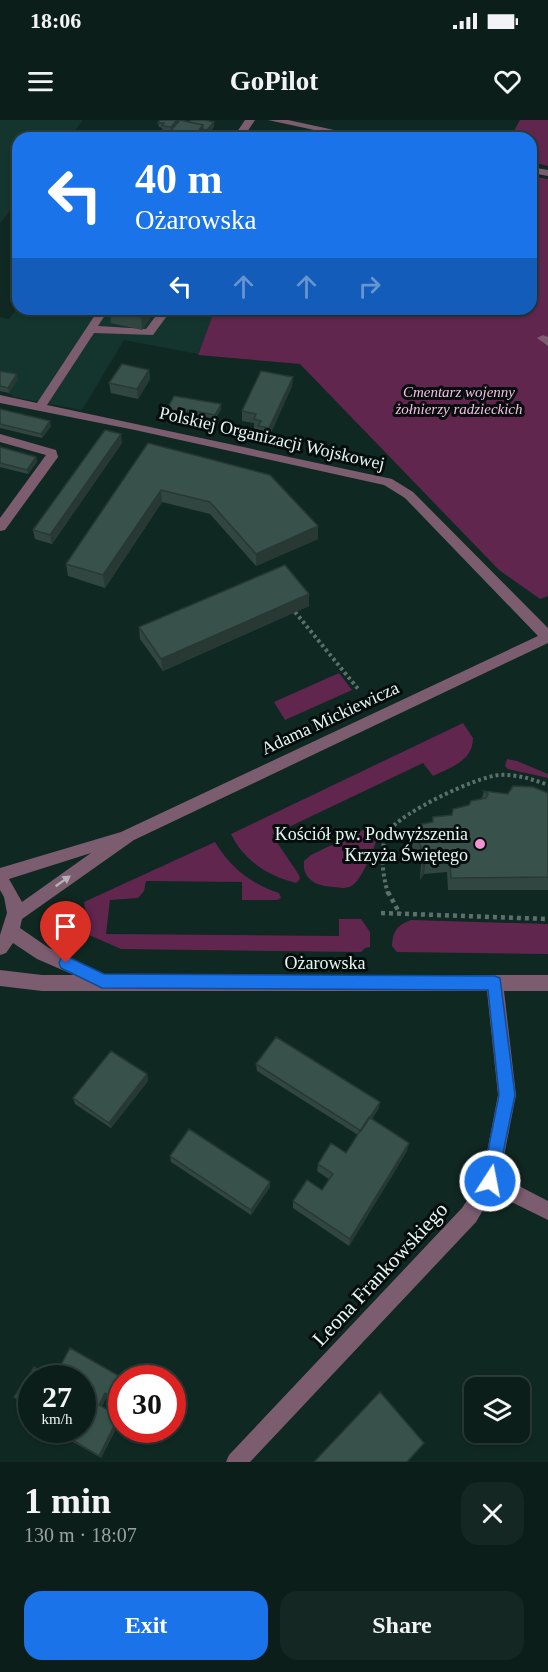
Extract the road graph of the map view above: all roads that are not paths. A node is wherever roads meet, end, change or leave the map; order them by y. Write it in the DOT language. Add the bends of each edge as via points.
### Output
graph roads {
  1 [pos="273,120"];
  2 [pos="335,132"];
  3 [pos="100,315"];
  4 [pos="162,315"];
  5 [pos="91,329"];
  6 [pos="0,399"];
  7 [pos="40,407"];
  8 [pos="0,438"];
  9 [pos="0,527"];
  10 [pos="548,637"];
  11 [pos="129,835"];
  12 [pos="0,877"];
  13 [pos="15,915"];
  14 [pos="12,932"];
  15 [pos="0,948"];
  16 [pos="0,978"];
  17 [pos="102,981"];
  18 [pos="495,983"];
  19 [pos="548,983"];
  20 [pos="490,1181"];
  21 [pos="548,1211"];
  22 [pos="236,1462"];
  1 -- 2 [label="street"];
  3 -- 5 [label="street"];
  4 -- 5 [label="street" via="149,333"];
  5 -- 7 [label="street"];
  6 -- 7 [label="street, Polskiej Organizacji Wojskowej"];
  7 -- 10 [label="street, Polskiej Organizacji Wojskowej" via="388,482 409,495"];
  8 -- 9 [label="street" via="52,453"];
  10 -- 11 [label="street, Adama Mickiewicza"];
  11 -- 12 [label="street, Adama Mickiewicza"];
  13 -- 11 [label="street, Adama Mickiewicza, one-way"];
  12 -- 13 [label="street" via="12,894"];
  13 -- 14 [label="street"];
  14 -- 15 [label="street"];
  14 -- 17 [label="street, Ożarowska" via="52,958"];
  16 -- 17 [label="street, Ożarowska" via="42,983"];
  17 -- 18 [label="street, Ożarowska"];
  18 -- 19 [label="street, Ożarowska"];
  18 -- 20 [label="street, Leona Frankowskiego" via="507,1095"];
  20 -- 21 [label="street"];
  20 -- 22 [label="street, Leona Frankowskiego" via="469,1215"];
}
